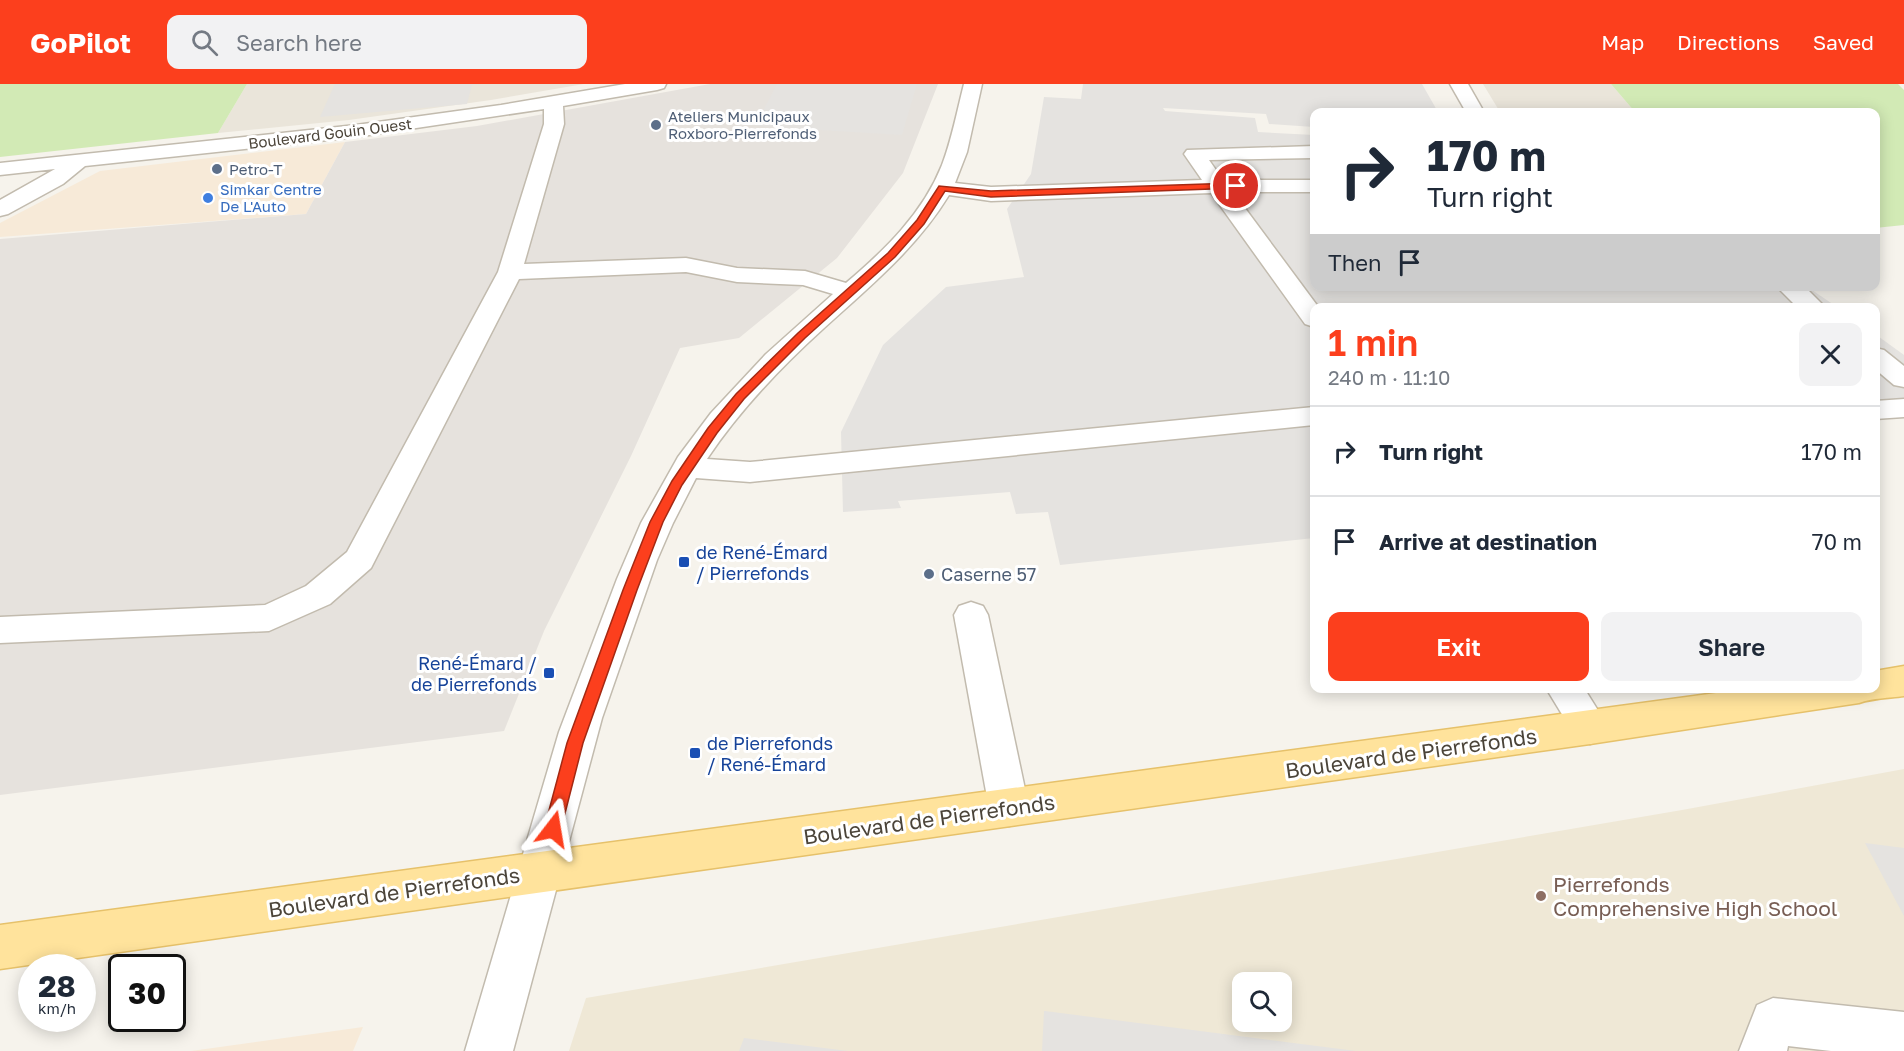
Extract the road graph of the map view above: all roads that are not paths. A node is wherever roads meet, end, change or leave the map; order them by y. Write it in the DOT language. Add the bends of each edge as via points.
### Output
graph roads {
  1 [pos="657,84"];
  2 [pos="973,84"];
  3 [pos="1459,84"];
  4 [pos="553,102"];
  5 [pos="1473,108"];
  6 [pos="1310,152"];
  7 [pos="80,161"];
  8 [pos="25,166"];
  9 [pos="0,169"];
  10 [pos="0,184"];
  11 [pos="1216,186"];
  12 [pos="1310,186"];
  13 [pos="943,188"];
  14 [pos="0,209"];
  15 [pos="510,272"];
  16 [pos="1794,291"];
  17 [pos="851,292"];
  18 [pos="1808,303"];
  19 [pos="1310,314"];
  20 [pos="1880,360"];
  21 [pos="1904,379"];
  22 [pos="1904,408"];
  23 [pos="1880,410"];
  24 [pos="1310,416"];
  25 [pos="687,467"];
  26 [pos="971,615"];
  27 [pos="0,630"];
  28 [pos="1904,681"];
  29 [pos="1880,685"];
  30 [pos="1566,693"];
  31 [pos="1824,693"];
  32 [pos="1590,728"];
  33 [pos="1009,808"];
  34 [pos="542,872"];
  35 [pos="0,947"];
  36 [pos="1904,1036"];
  37 [pos="489,1051"];
  38 [pos="1763,1051"];
  1 -- 4 [label="street, Boulevard Gouin Ouest"];
  2 -- 13 [label="street" via="960,140"];
  3 -- 5 [label="street"];
  4 -- 7 [label="street, Boulevard Gouin Ouest" via="366,130"];
  4 -- 15 [label="street" via="554,124"];
  6 -- 11 [label="street" via="1194,154"];
  7 -- 8 [label="street, Boulevard Gouin Ouest"];
  7 -- 14 [label="street"];
  8 -- 9 [label="street, Boulevard Gouin Ouest"];
  8 -- 10 [label="street"];
  11 -- 12 [label="street"];
  11 -- 13 [label="street" via="991,194"];
  11 -- 19 [label="street"];
  13 -- 17 [label="street" via="902,244"];
  15 -- 17 [label="street" via="686,265 737,275 805,278"];
  15 -- 27 [label="street" via="359,560 318,595 270,618"];
  16 -- 18 [label="street"];
  17 -- 25 [label="street" via="801,335 740,397"];
  20 -- 21 [label="street"];
  22 -- 23 [label="street"];
  24 -- 25 [label="street" via="750,472"];
  25 -- 34 [label="street" via="656,522 575,743"];
  26 -- 33 [label="street"];
  28 -- 29 [label="main road"];
  30 -- 32 [label="street"];
  31 -- 32 [label="main road, Boulevard de Pierrefonds"];
  32 -- 33 [label="main road, Boulevard de Pierrefonds"];
  33 -- 34 [label="main road, Boulevard de Pierrefonds"];
  34 -- 35 [label="main road, Boulevard de Pierrefonds"];
  34 -- 37 [label="street"];
  36 -- 38 [label="street" via="1773,1021"];
}
